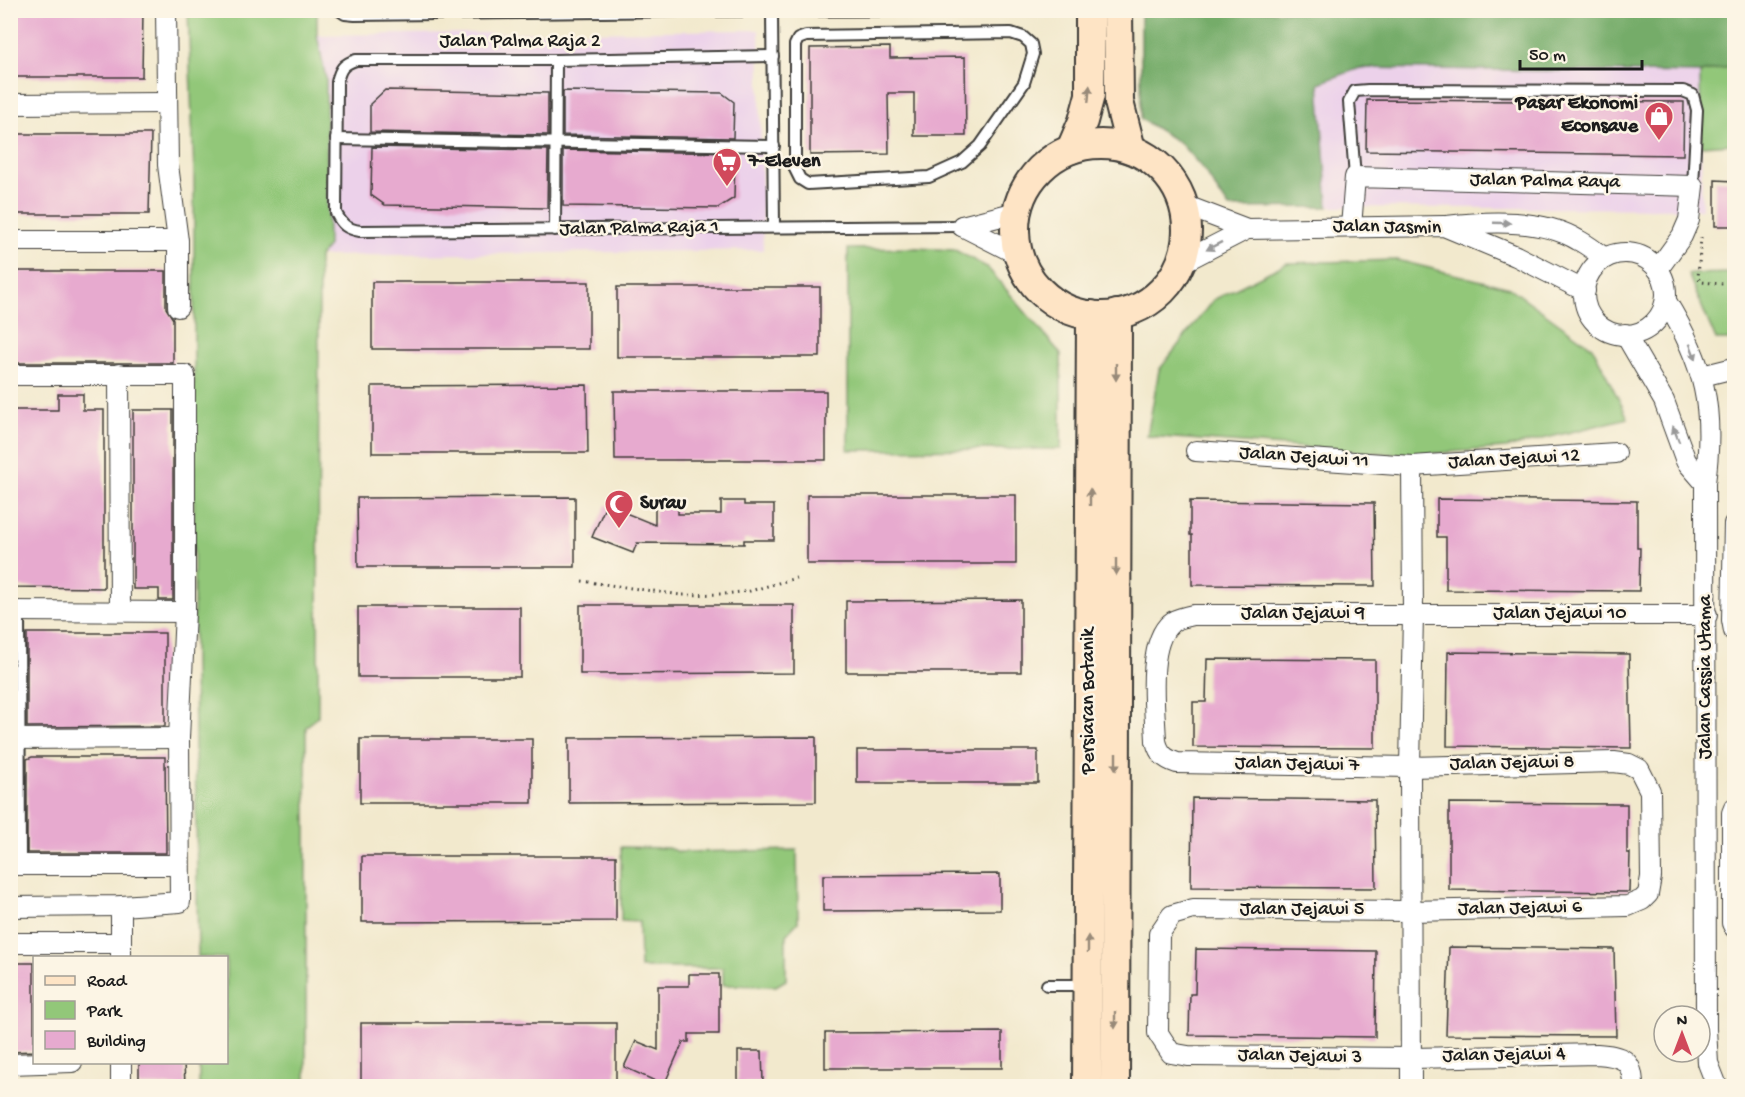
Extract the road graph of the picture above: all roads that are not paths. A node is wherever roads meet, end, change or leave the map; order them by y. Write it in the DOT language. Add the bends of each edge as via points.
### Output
graph roads {
  1 [pos="166,10"];
  2 [pos="339,10"];
  3 [pos="993,10"];
  4 [pos="1090,10"];
  5 [pos="1118,10"];
  6 [pos="681,11"];
  7 [pos="772,11"];
  8 [pos="802,11"];
  9 [pos="558,12"];
  10 [pos="773,56"];
  11 [pos="556,60"];
  12 [pos="167,103"];
  13 [pos="10,104"];
  14 [pos="795,122"];
  15 [pos="774,125"];
  16 [pos="336,139"];
  17 [pos="555,143"];
  18 [pos="774,146"];
  19 [pos="1071,149"];
  20 [pos="1131,149"];
  21 [pos="1355,177"];
  22 [pos="1693,186"];
  23 [pos="1184,204"];
  24 [pos="1017,212"];
  25 [pos="962,226"];
  26 [pos="1444,226"];
  27 [pos="774,227"];
  28 [pos="1351,227"];
  29 [pos="1247,229"];
  30 [pos="555,230"];
  31 [pos="10,241"];
  32 [pos="178,241"];
  33 [pos="1019,255"];
  34 [pos="1605,258"];
  35 [pos="1181,262"];
  36 [pos="1658,269"];
  37 [pos="1585,291"];
  38 [pos="1666,301"];
  39 [pos="178,307"];
  40 [pos="1104,314"];
  41 [pos="1625,334"];
  42 [pos="1734,368"];
  43 [pos="118,374"];
  44 [pos="10,375"];
  45 [pos="1702,376"];
  46 [pos="1196,451"];
  47 [pos="1616,453"];
  48 [pos="1412,466"];
  49 [pos="1705,483"];
  50 [pos="1734,524"];
  51 [pos="1733,574"];
  52 [pos="15,611"];
  53 [pos="120,611"];
  54 [pos="185,612"];
  55 [pos="1413,614"];
  56 [pos="1707,615"];
  57 [pos="1734,631"];
  58 [pos="179,738"];
  59 [pos="15,739"];
  60 [pos="1185,764"];
  61 [pos="1410,767"];
  62 [pos="1734,808"];
  63 [pos="15,865"];
  64 [pos="179,865"];
  65 [pos="121,906"];
  66 [pos="1628,906"];
  67 [pos="10,907"];
  68 [pos="1411,911"];
  69 [pos="1734,927"];
  70 [pos="10,943"];
  71 [pos="121,950"];
  72 [pos="1047,985"];
  73 [pos="1101,985"];
  74 [pos="1706,1004"];
  75 [pos="1188,1056"];
  76 [pos="1412,1058"];
  77 [pos="33,1063"];
  78 [pos="10,1064"];
  79 [pos="121,1064"];
  80 [pos="1708,1064"];
  81 [pos="1708,1064"];
  82 [pos="121,1086"];
  83 [pos="1087,1086"];
  84 [pos="1115,1086"];
  85 [pos="1412,1086"];
  86 [pos="1633,1086"];
  87 [pos="1701,1086"];
  88 [pos="1717,1086"];
  1 -- 12 [label="street"];
  2 -- 9 [label="lane" via="355,15"];
  3 -- 8 [label="lane"];
  19 -- 4 [label="main road, one-way" via="1090,95"];
  5 -- 20 [label="main road" via="1119,102"];
  6 -- 7 [label="lane"];
  6 -- 9 [label="lane"];
  7 -- 8 [label="lane"];
  7 -- 10 [label="lane"];
  10 -- 11 [label="lane, Jalan Palma Raja 2"];
  10 -- 15 [label="lane"];
  11 -- 16 [label="lane, Jalan Palma Raja 2" via="347,63 340,69 337,82"];
  11 -- 17 [label="lane"];
  12 -- 13 [label="street"];
  12 -- 32 [label="street" via="168,165"];
  14 -- 14 [label="lane" via="795,45 806,36 1011,33 1030,44 1033,54 1024,83 980,146 962,162 929,177 808,184 795,169"];
  14 -- 15 [label="lane"];
  15 -- 18 [label="lane"];
  16 -- 17 [label="lane"];
  16 -- 30 [label="lane, Jalan Palma Raja 1" via="336,213 349,229"];
  17 -- 18 [label="lane"];
  17 -- 30 [label="lane"];
  18 -- 27 [label="lane"];
  19 -- 20 [label="main road" via="1091,144"];
  19 -- 24 [label="main road" via="1036,174"];
  20 -- 23 [label="main road" via="1154,162 1172,181"];
  21 -- 22 [label="street, Jalan Palma Raya"];
  21 -- 22 [label="lane" via="1349,102 1355,91 1683,91 1693,95 1697,110"];
  21 -- 28 [label="street"];
  22 -- 36 [label="street" via="1689,220"];
  23 -- 29 [label="street, Jalan Jasmin"];
  23 -- 35 [label="main road" via="1187,234"];
  24 -- 25 [label="street"];
  24 -- 33 [label="main road" via="1015,234"];
  25 -- 27 [label="lane, Jalan Palma Raja 1"];
  25 -- 33 [label="street, Jalan Palma Raja 1"];
  26 -- 28 [label="street, Jalan Jasmin"];
  26 -- 34 [label="street, one-way" via="1483,222 1543,227 1577,238"];
  26 -- 37 [label="street, Jalan Jasmin"];
  27 -- 30 [label="lane, Jalan Palma Raja 1"];
  28 -- 29 [label="street, Jalan Jasmin"];
  29 -- 35 [label="street, Jalan Jasmin, one-way"];
  31 -- 32 [label="street"];
  32 -- 39 [label="street"];
  33 -- 40 [label="main road" via="1029,277 1046,295 1067,308"];
  34 -- 36 [label="street" via="1634,253"];
  34 -- 37 [label="street" via="1588,278"];
  35 -- 40 [label="main road" via="1173,278 1148,302"];
  36 -- 38 [label="street" via="1665,284"];
  37 -- 41 [label="street" via="1585,302 1596,321 1604,328"];
  38 -- 41 [label="street" via="1660,316 1650,326"];
  38 -- 45 [label="street, Jalan Cassia Utama, one-way" via="1693,348"];
  40 -- 73 [label="main road"];
  49 -- 41 [label="street, one-way" via="1686,461 1664,401"];
  42 -- 45 [label="street"];
  43 -- 44 [label="street"];
  43 -- 53 [label="street"];
  43 -- 54 [label="street" via="185,375"];
  45 -- 49 [label="street, Jalan Cassia Utama" via="1710,449"];
  46 -- 48 [label="street, Jalan Jejawi 11"];
  47 -- 48 [label="street, Jalan Jejawi 12"];
  48 -- 55 [label="street"];
  49 -- 56 [label="street, Jalan Cassia Utama"];
  50 -- 51 [label="street"];
  51 -- 57 [label="street"];
  52 -- 53 [label="street"];
  52 -- 59 [label="lane"];
  53 -- 54 [label="street"];
  54 -- 58 [label="street"];
  55 -- 56 [label="street, Jalan Jejawi 10"];
  55 -- 60 [label="street, Jalan Jejawi 9" via="1193,615 1172,621 1160,636 1155,656 1156,741 1159,752 1168,760"];
  55 -- 61 [label="street"];
  56 -- 74 [label="street, Jalan Cassia Utama"];
  58 -- 59 [label="street"];
  58 -- 64 [label="street"];
  59 -- 63 [label="lane"];
  60 -- 61 [label="street, Jalan Jejawi 7"];
  61 -- 66 [label="street, Jalan Jejawi 8" via="1614,762 1639,769 1650,791 1651,876 1648,894"];
  61 -- 68 [label="street"];
  62 -- 69 [label="street"];
  63 -- 64 [label="street"];
  64 -- 65 [label="street" via="180,902"];
  65 -- 67 [label="street"];
  65 -- 71 [label="street"];
  66 -- 68 [label="street, Jalan Jejawi 6"];
  68 -- 75 [label="street, Jalan Jejawi 5" via="1193,909 1172,915 1159,934 1158,1033 1172,1053"];
  68 -- 76 [label="street"];
  70 -- 71 [label="street"];
  72 -- 73 [label="lane"];
  73 -- 83 [label="main road"];
  73 -- 84 [label="main road, one-way"];
  75 -- 76 [label="street, Jalan Jejawi 3"];
  76 -- 85 [label="street"];
  76 -- 86 [label="street, Jalan Jejawi 4" via="1614,1056 1624,1060 1633,1074"];
  77 -- 78 [label="street"];
  79 -- 82 [label="street"];
  80 -- 87 [label="street, Jalan Cassia Utama"];
  81 -- 88 [label="street, Jalan Cassia Utama"];
}
